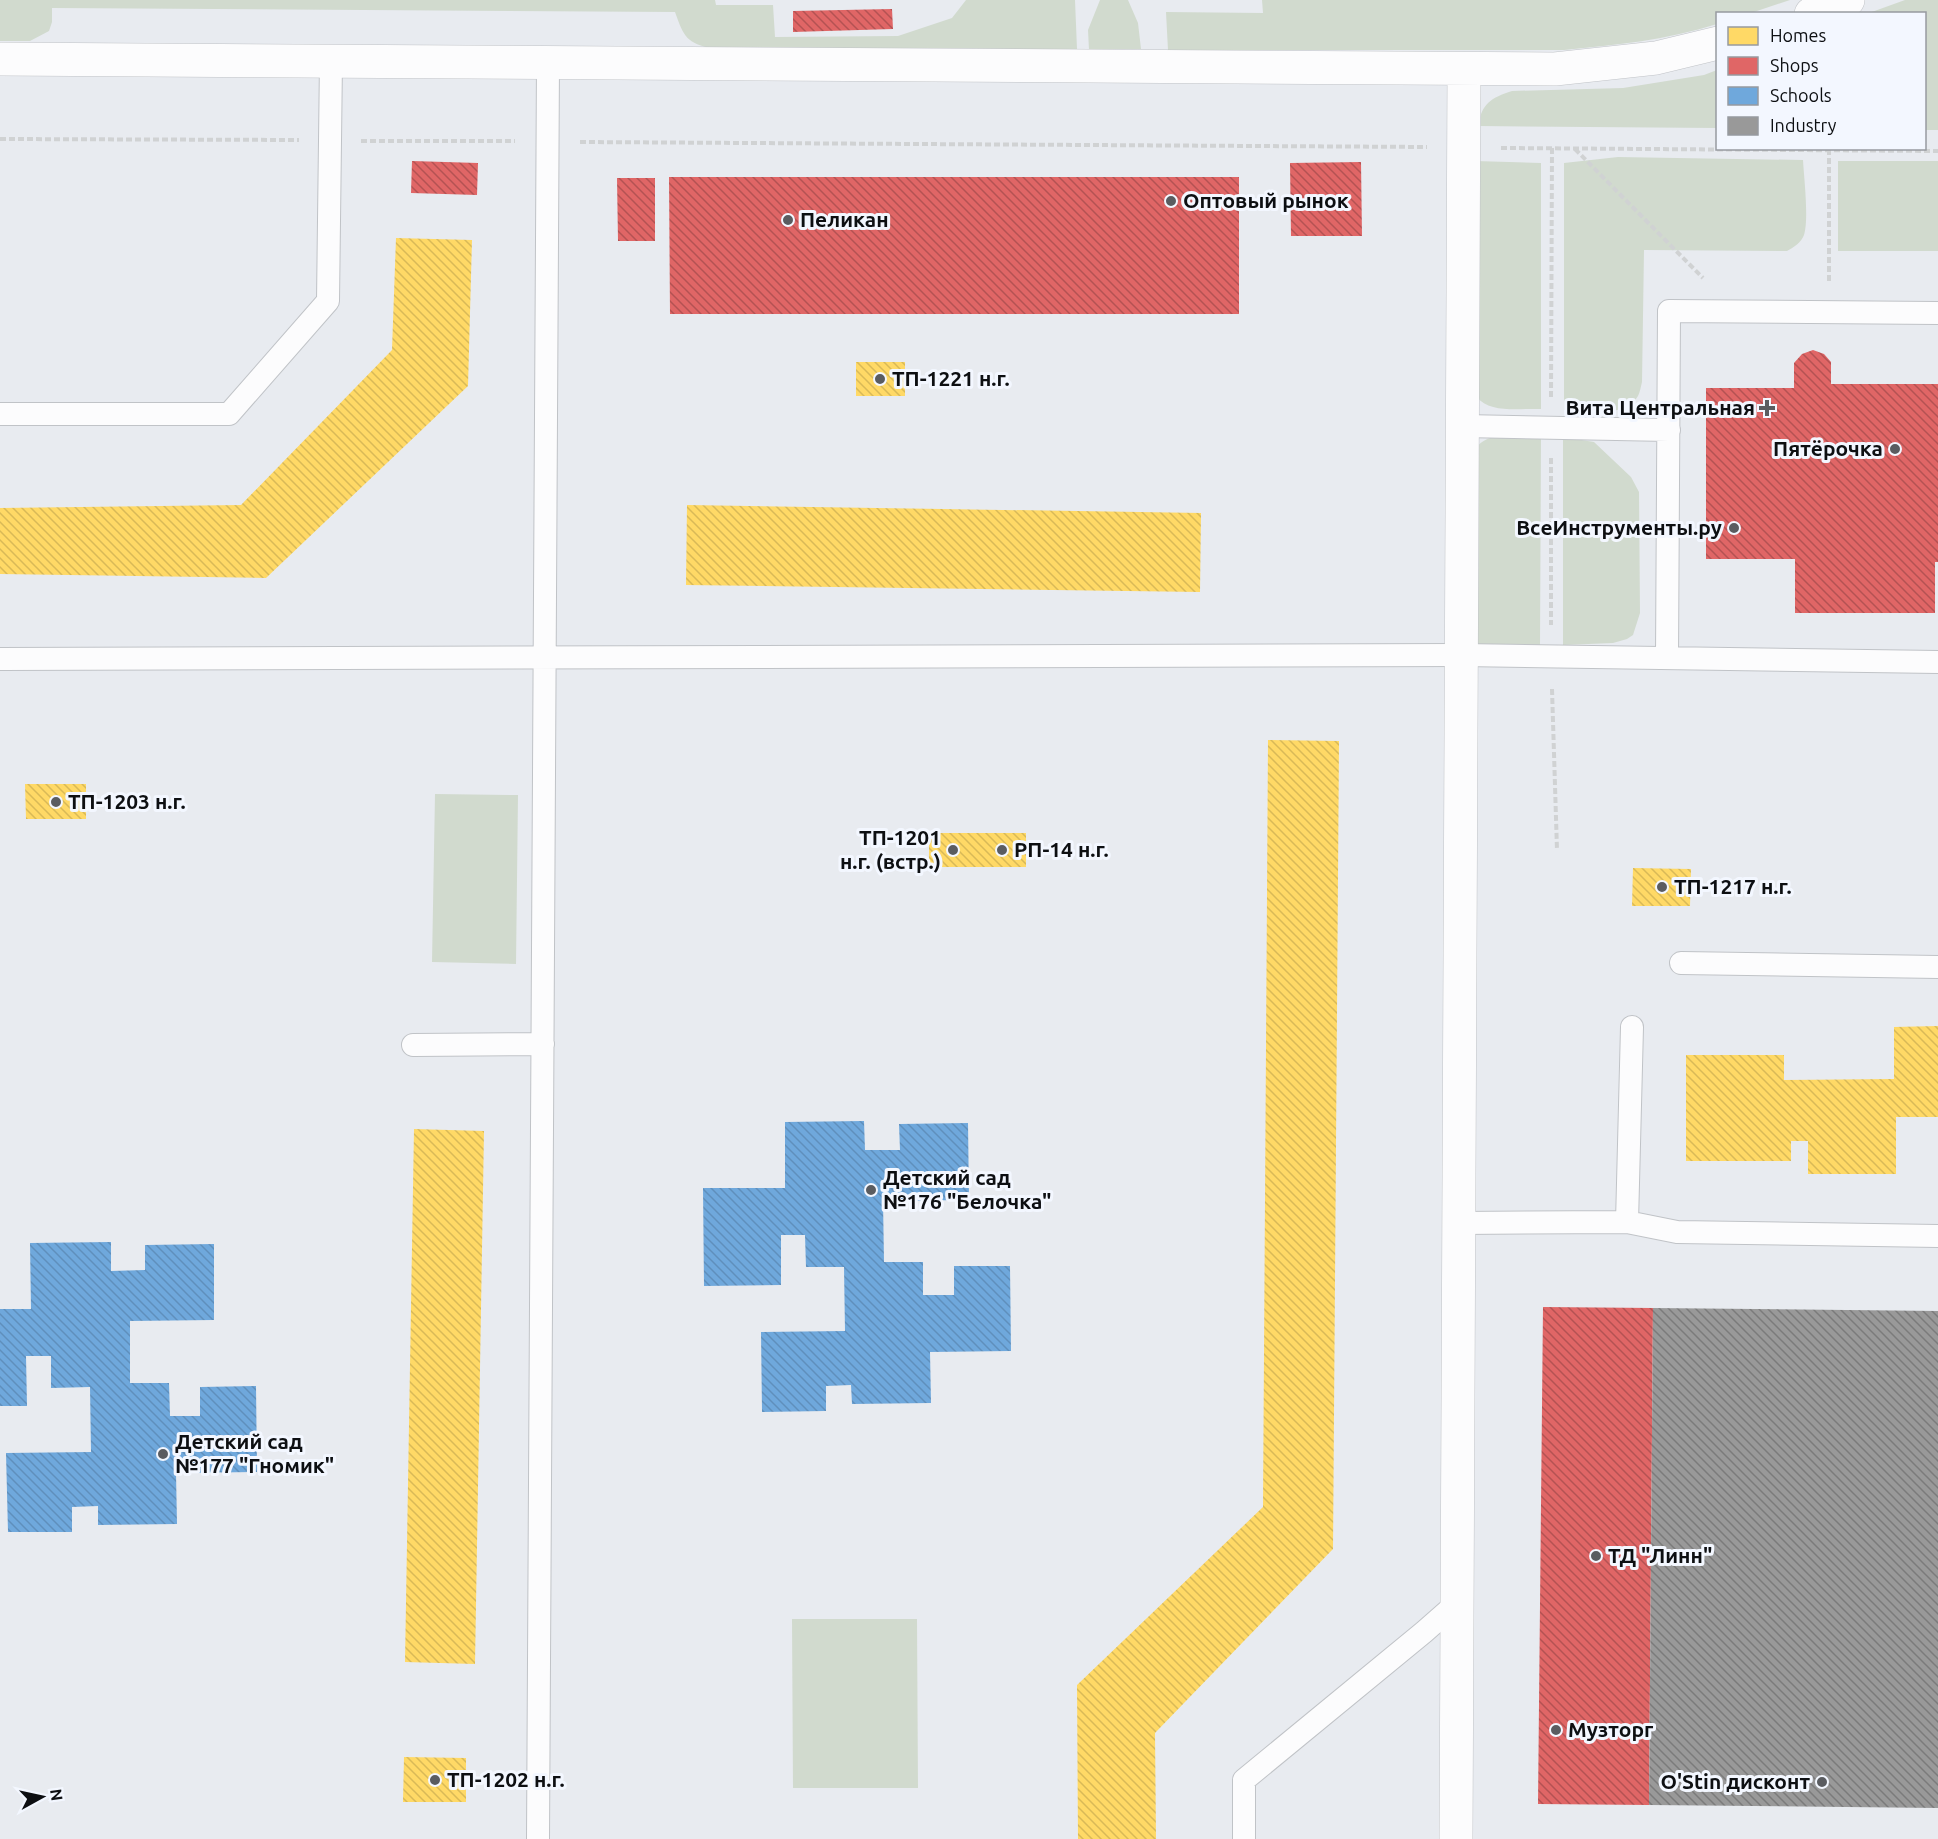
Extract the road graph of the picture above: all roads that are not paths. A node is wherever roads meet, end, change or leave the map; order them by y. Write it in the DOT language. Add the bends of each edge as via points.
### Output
graph roads {
  1 [pos="1848,0"];
  2 [pos="1816,12"];
  3 [pos="1716,43"];
  4 [pos="0,58"];
  5 [pos="331,61"];
  6 [pos="548,63"];
  7 [pos="1464,70"];
  8 [pos="1938,313"];
  9 [pos="0,414"];
  10 [pos="1463,426"];
  11 [pos="1669,429"];
  12 [pos="1462,655"];
  13 [pos="545,657"];
  14 [pos="1667,658"];
  15 [pos="0,659"];
  16 [pos="1938,662"];
  17 [pos="1681,963"];
  18 [pos="1938,967"];
  19 [pos="1632,1027"];
  20 [pos="543,1044"];
  21 [pos="413,1045"];
  22 [pos="1627,1222"];
  23 [pos="1459,1223"];
  24 [pos="1938,1236"];
  25 [pos="1457,1602"];
  26 [pos="538,1839"];
  27 [pos="1244,1839"];
  28 [pos="1456,1839"];
  1 -- 2 [label="street"];
  3 -- 7 [label="street" via="1656,58 1566,68"];
  4 -- 5 [label="street"];
  5 -- 6 [label="street"];
  5 -- 9 [label="lane" via="328,301 229,414"];
  6 -- 7 [label="street"];
  6 -- 13 [label="lane"];
  7 -- 10 [label="street"];
  8 -- 11 [label="lane" via="1670,311"];
  10 -- 11 [label="lane"];
  10 -- 12 [label="street"];
  11 -- 14 [label="lane"];
  12 -- 13 [label="lane"];
  12 -- 14 [label="lane"];
  12 -- 23 [label="street"];
  13 -- 15 [label="lane"];
  13 -- 20 [label="lane"];
  14 -- 16 [label="lane"];
  17 -- 18 [label="lane"];
  19 -- 22 [label="lane"];
  20 -- 21 [label="lane"];
  20 -- 26 [label="lane"];
  22 -- 23 [label="lane"];
  22 -- 24 [label="lane" via="1677,1232"];
  23 -- 25 [label="street"];
  25 -- 27 [label="lane" via="1244,1780"];
  25 -- 28 [label="street"];
}
